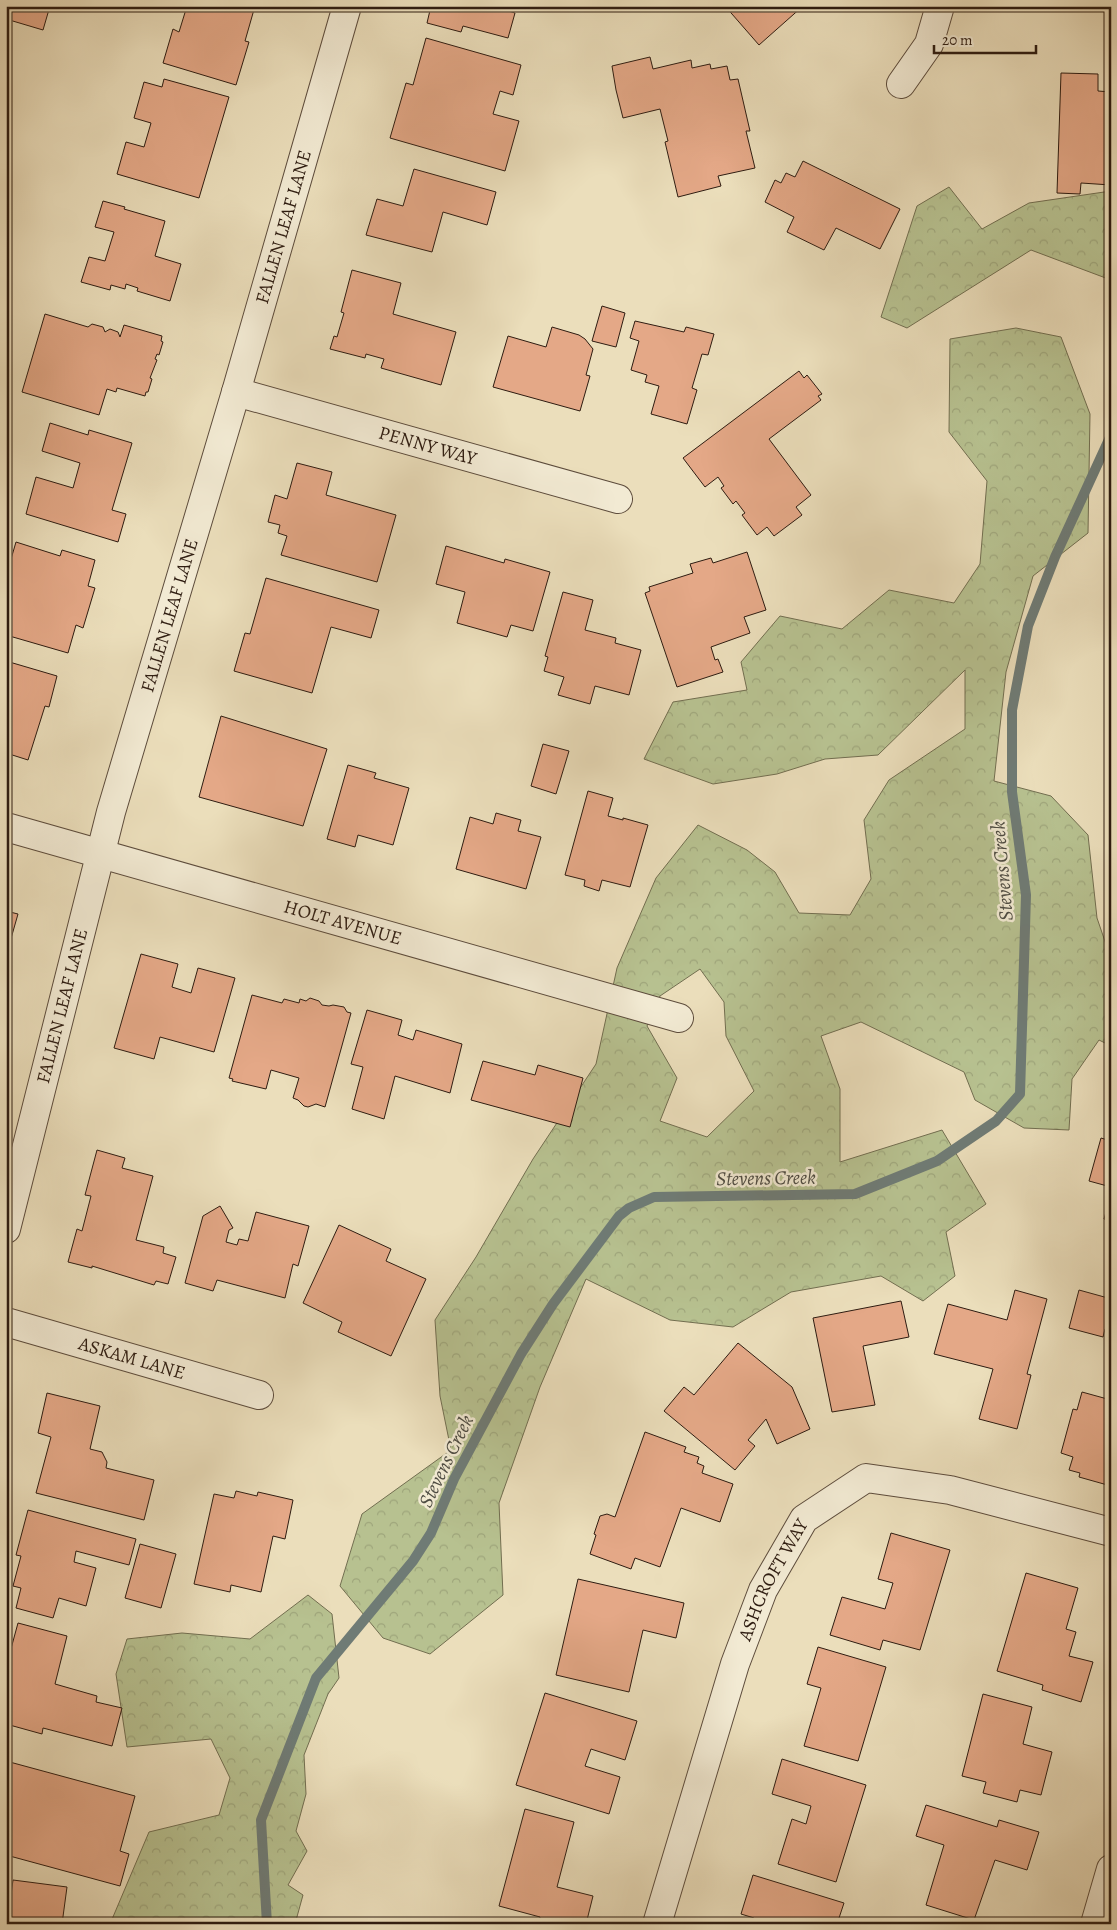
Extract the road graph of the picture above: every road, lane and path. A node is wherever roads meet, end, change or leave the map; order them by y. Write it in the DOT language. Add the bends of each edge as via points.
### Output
graph roads {
  1 [pos="347,6"];
  2 [pos="940,6"];
  3 [pos="901,84"];
  4 [pos="236,392"];
  5 [pos="618,500"];
  6 [pos="6,827"];
  7 [pos="100,853"];
  8 [pos="679,1018"];
  9 [pos="6,1229"];
  10 [pos="6,1322"];
  11 [pos="259,1395"];
  12 [pos="1111,1532"];
  13 [pos="1111,1869"];
  14 [pos="657,1924"];
  15 [pos="1095,1924"];
  1 -- 4 [label="street, FALLEN LEAF LANE"];
  2 -- 3 [label="street" via="929,44"];
  4 -- 5 [label="street, PENNY WAY"];
  4 -- 7 [label="street, FALLEN LEAF LANE"];
  6 -- 7 [label="street, HOLT AVENUE"];
  7 -- 8 [label="street, HOLT AVENUE"];
  7 -- 9 [label="street, FALLEN LEAF LANE"];
  10 -- 11 [label="street, ASKAM LANE"];
  12 -- 14 [label="street, ASHCROFT WAY" via="950,1490 866,1478 804,1519 763,1590 735,1664"];
  13 -- 15 [label="street"];
}
